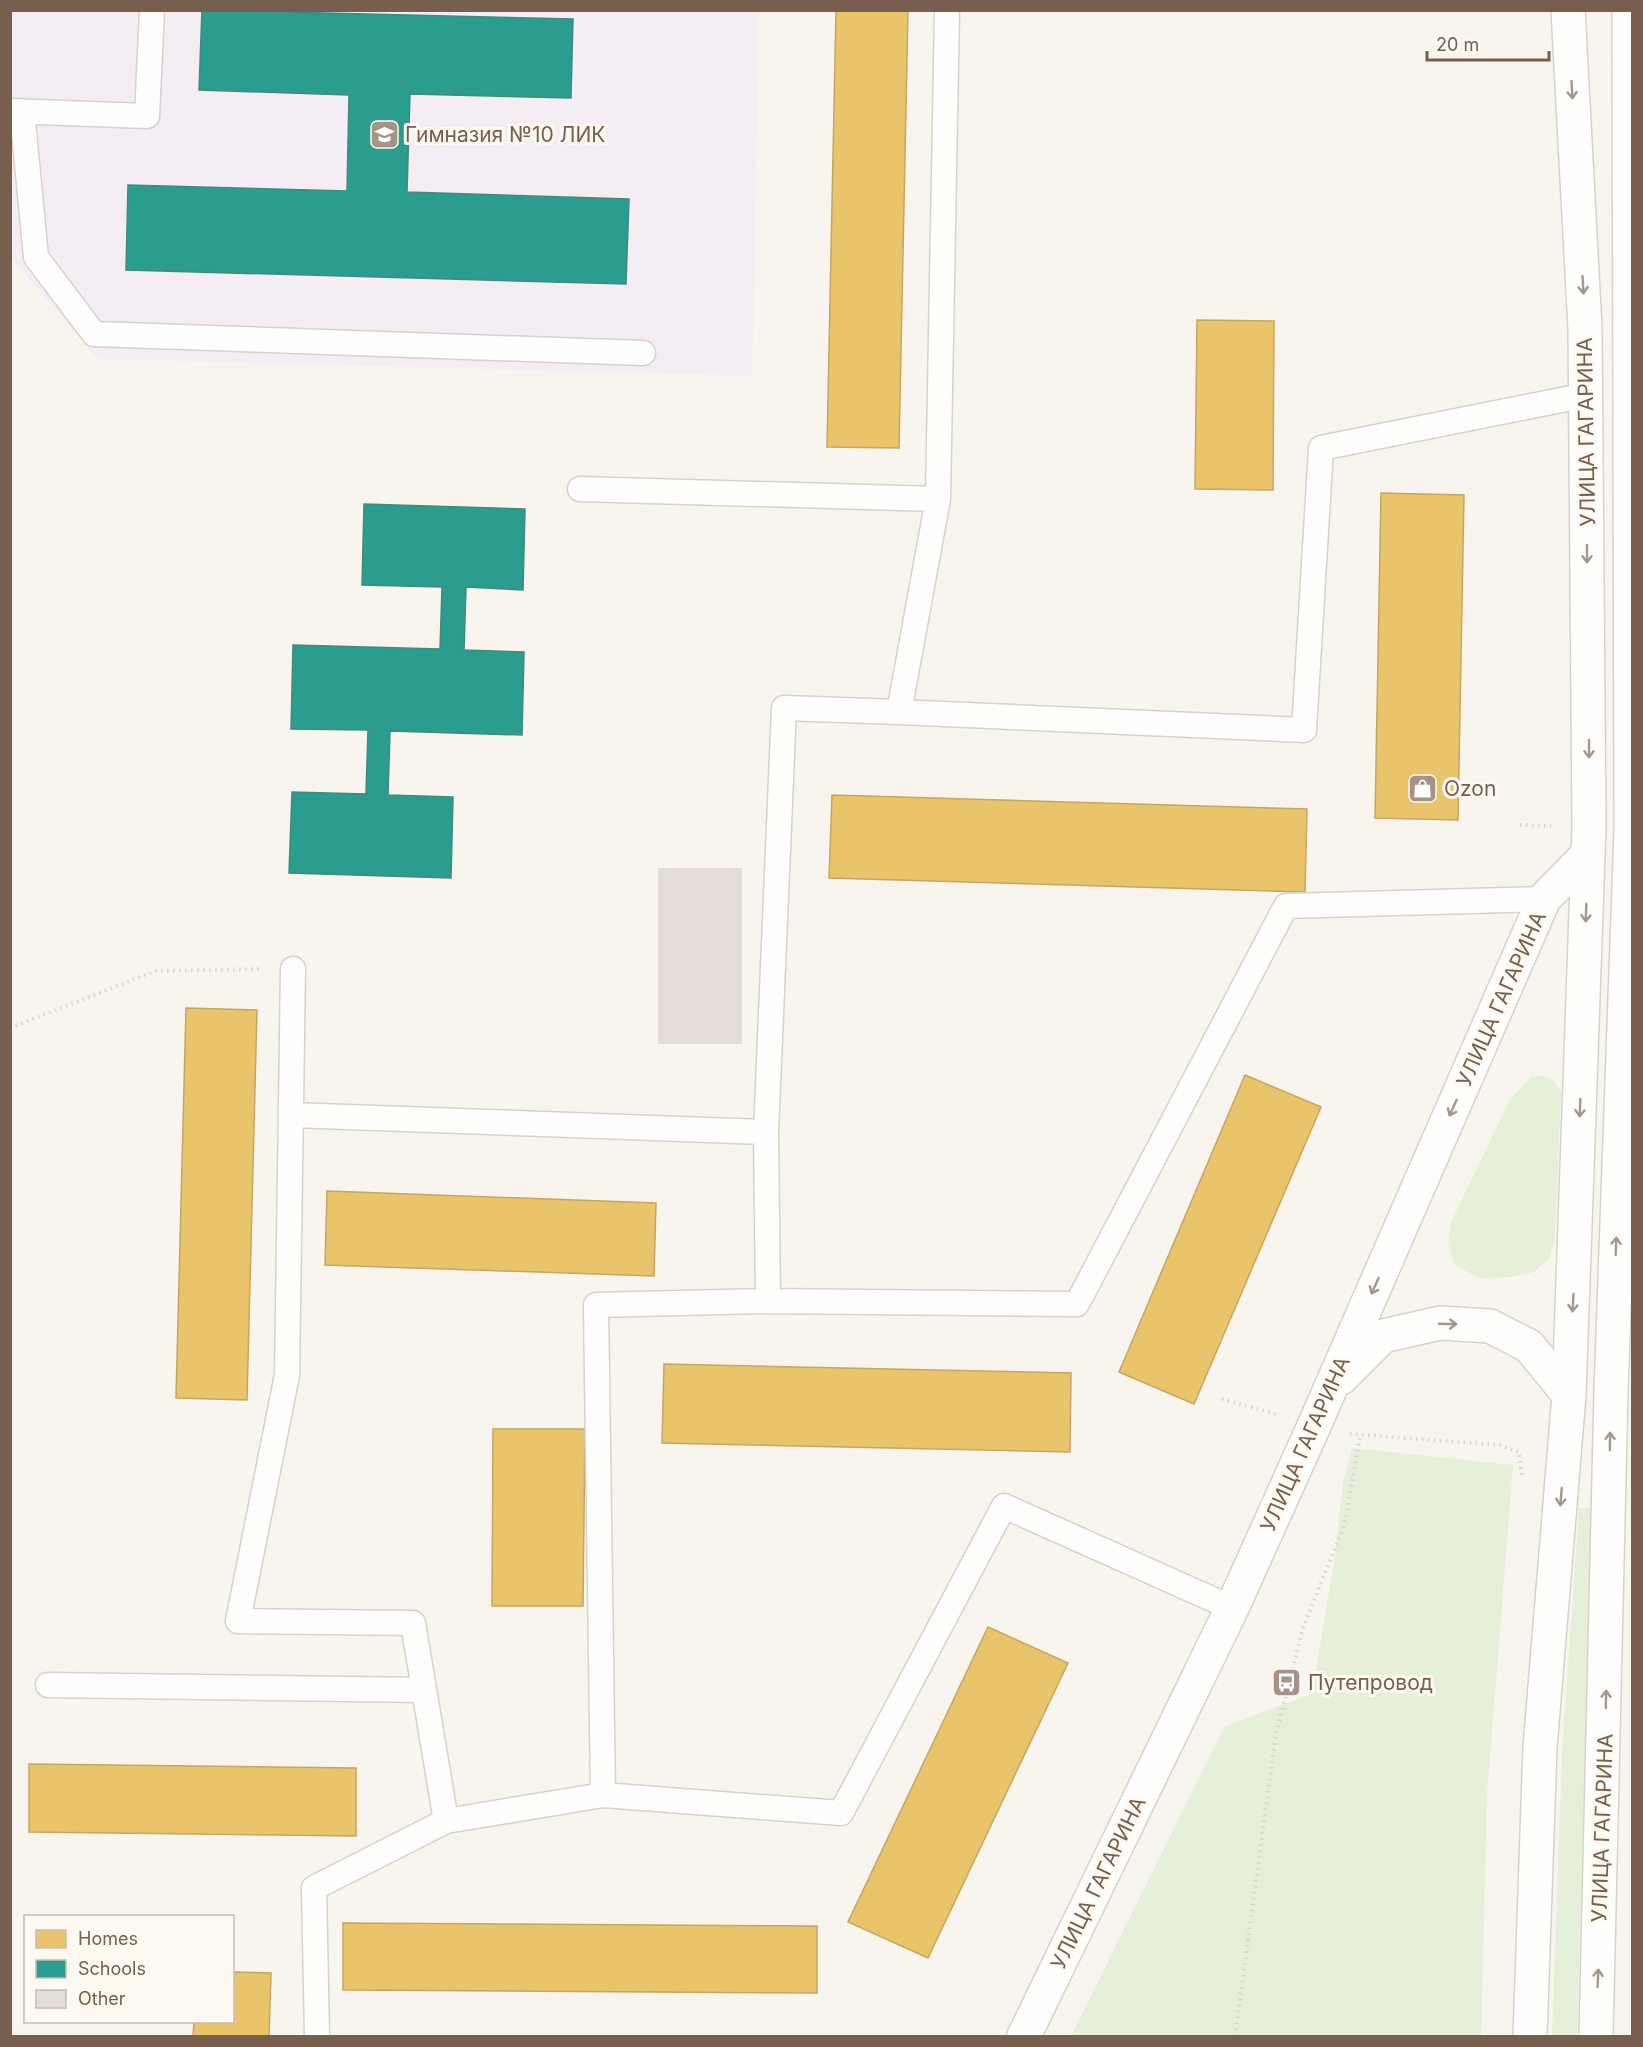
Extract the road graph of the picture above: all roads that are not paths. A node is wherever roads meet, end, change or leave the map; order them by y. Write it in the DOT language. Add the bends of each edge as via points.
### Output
graph roads {
  1 [pos="152,10"];
  2 [pos="947,10"];
  3 [pos="1568,10"];
  4 [pos="1630,12"];
  5 [pos="16,111"];
  6 [pos="643,353"];
  7 [pos="1586,395"];
  8 [pos="580,489"];
  9 [pos="938,499"];
  10 [pos="1632,684"];
  11 [pos="899,712"];
  12 [pos="1587,855"];
  13 [pos="1544,899"];
  14 [pos="1630,903"];
  15 [pos="293,969"];
  16 [pos="291,1115"];
  17 [pos="766,1132"];
  18 [pos="768,1301"];
  19 [pos="1632,1333"];
  20 [pos="1329,1390"];
  21 [pos="1611,1391"];
  22 [pos="1569,1395"];
  23 [pos="1232,1608"];
  24 [pos="48,1685"];
  25 [pos="424,1690"];
  26 [pos="603,1795"];
  27 [pos="446,1821"];
  28 [pos="317,2037"];
  29 [pos="1024,2037"];
  30 [pos="1530,2037"];
  31 [pos="1596,2037"];
  1 -- 5 [label="lane" via="147,116"];
  2 -- 9 [label="lane"];
  3 -- 7 [label="main road, УЛИЦА ГАГАРИНА, one-way"];
  4 -- 10 [label="main road, УЛИЦА ГАГАРИНА"];
  5 -- 6 [label="lane" via="36,257 94,334"];
  7 -- 11 [label="lane" via="1321,448 1304,730"];
  7 -- 12 [label="main road, УЛИЦА ГАГАРИНА, one-way"];
  8 -- 9 [label="lane"];
  9 -- 11 [label="lane"];
  10 -- 14 [label="main road, УЛИЦА ГАГАРИНА"];
  11 -- 17 [label="lane" via="784,708"];
  12 -- 13 [label="main road, УЛИЦА ГАГАРИНА"];
  12 -- 22 [label="main road, УЛИЦА ГАГАРИНА, one-way"];
  13 -- 18 [label="lane" via="1286,906 1077,1304"];
  13 -- 20 [label="main road, УЛИЦА ГАГАРИНА, one-way"];
  21 -- 14 [label="main road, УЛИЦА ГАГАРИНА, one-way"];
  15 -- 16 [label="lane"];
  16 -- 17 [label="lane"];
  16 -- 25 [label="lane" via="287,1375 237,1621 413,1623"];
  17 -- 18 [label="lane"];
  18 -- 26 [label="lane" via="596,1305"];
  19 -- 21 [label="main road"];
  20 -- 22 [label="main road, one-way" via="1383,1336 1440,1323 1490,1326 1529,1346"];
  20 -- 23 [label="main road, УЛИЦА ГАГАРИНА"];
  31 -- 21 [label="main road, УЛИЦА ГАГАРИНА, one-way"];
  22 -- 30 [label="main road, УЛИЦА ГАГАРИНА, one-way" via="1540,1747"];
  23 -- 26 [label="lane" via="1004,1506 841,1813"];
  23 -- 29 [label="main road, УЛИЦА ГАГАРИНА"];
  24 -- 25 [label="lane"];
  25 -- 27 [label="lane"];
  26 -- 27 [label="lane"];
  27 -- 28 [label="lane" via="315,1888"];
}
